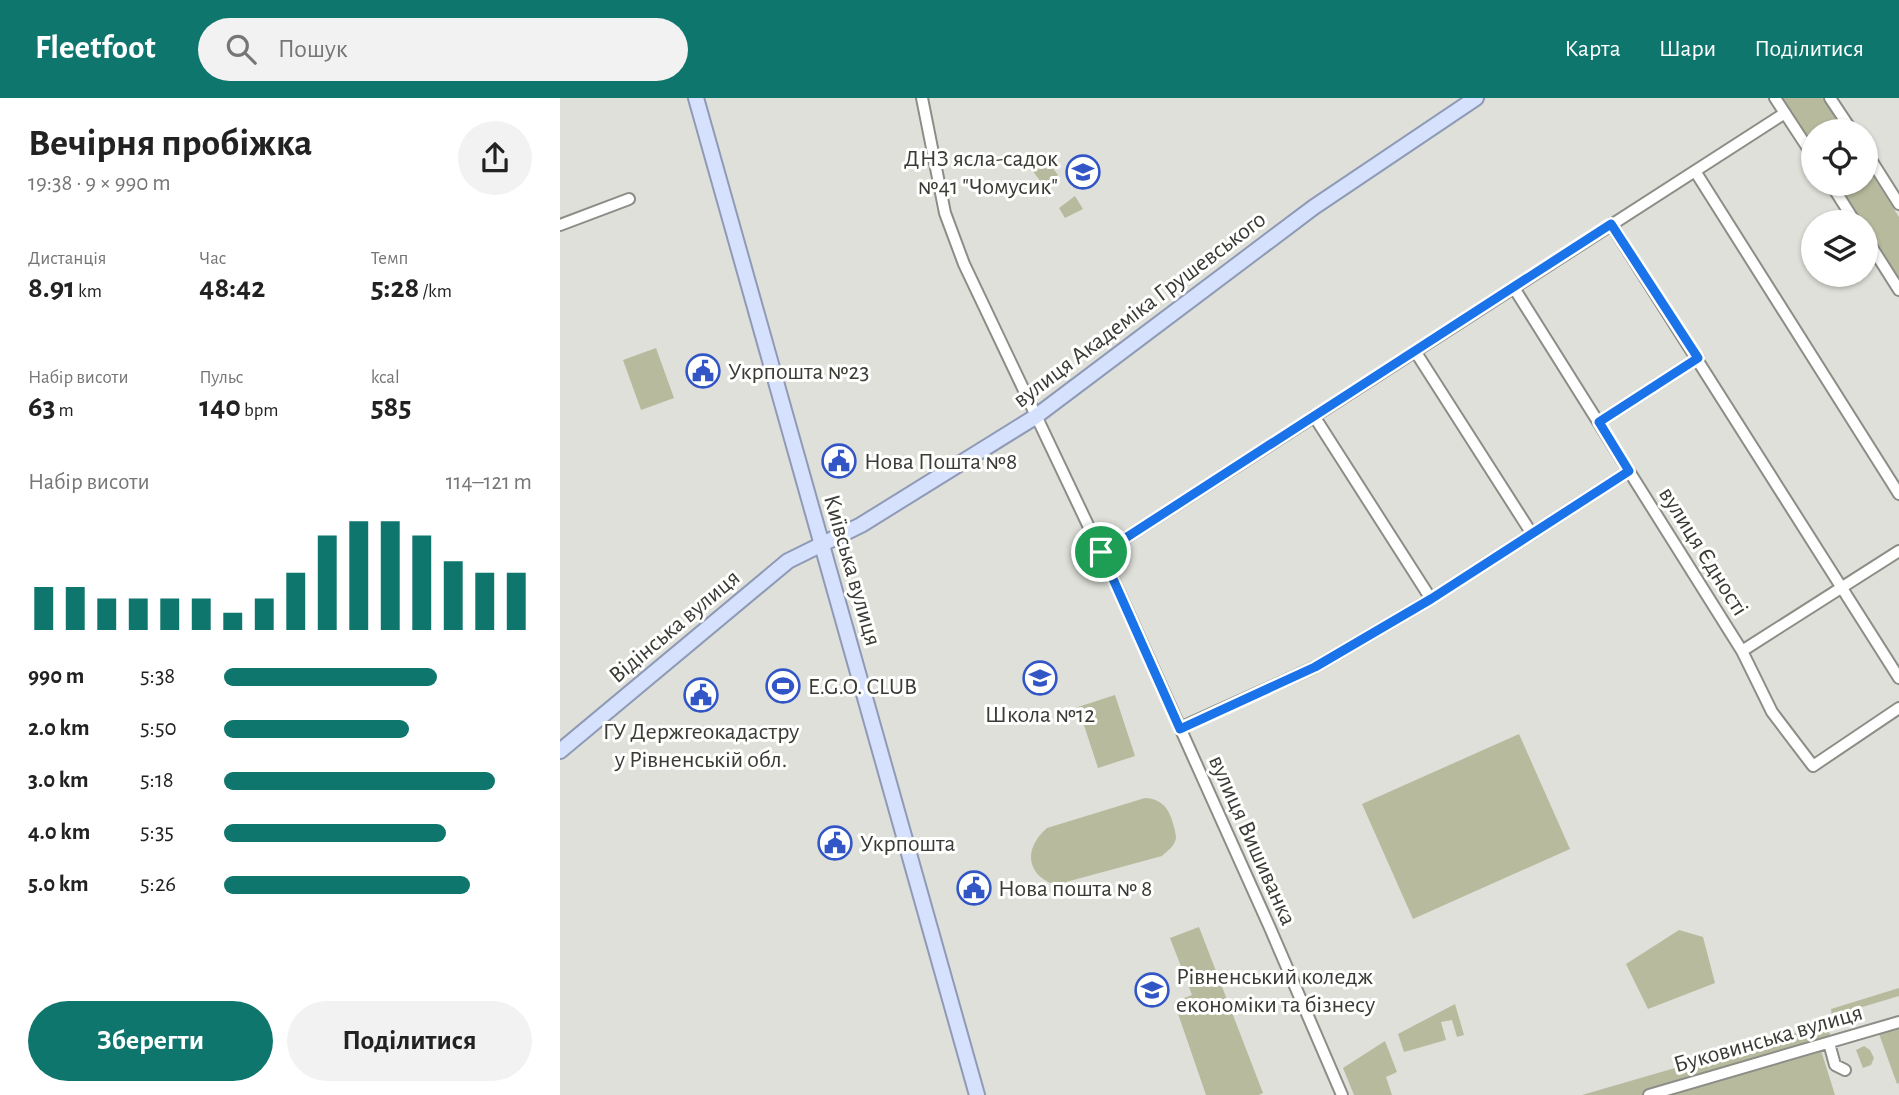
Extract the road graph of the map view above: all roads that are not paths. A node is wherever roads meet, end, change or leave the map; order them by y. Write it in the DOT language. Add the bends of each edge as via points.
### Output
graph roads {
  1 [pos="696,98"];
  2 [pos="922,98"];
  3 [pos="1476,98"];
  4 [pos="1775,98"];
  5 [pos="1830,98"];
  6 [pos="1785,113"];
  7 [pos="1844,119"];
  8 [pos="1801,138"];
  9 [pos="1695,171"];
  10 [pos="1878,171"];
  11 [pos="629,199"];
  12 [pos="1899,204"];
  13 [pos="1611,224"];
  14 [pos="560,225"];
  15 [pos="1878,257"];
  16 [pos="1514,288"];
  17 [pos="1899,290"];
  18 [pos="1415,351"];
  19 [pos="1698,358"];
  20 [pos="1035,416"];
  21 [pos="1314,416"];
  22 [pos="1599,422"];
  23 [pos="1629,471"];
  24 [pos="1899,494"];
  25 [pos="1532,534"];
  26 [pos="822,544"];
  27 [pos="1899,551"];
  28 [pos="1101,552"];
  29 [pos="1842,588"];
  30 [pos="1431,599"];
  31 [pos="1742,651"];
  32 [pos="1899,678"];
  33 [pos="1899,708"];
  34 [pos="1180,729"];
  35 [pos="560,751"];
  36 [pos="1899,1021"];
  37 [pos="1829,1043"];
  38 [pos="1845,1070"];
  39 [pos="977,1095"];
  40 [pos="1342,1095"];
  41 [pos="1649,1095"];
  1 -- 26 [label="main road, Київська вулиця"];
  2 -- 20 [label="street, вулиця Вишиванка" via="945,213"];
  3 -- 20 [label="main road, вулиця Академіка Грушевського" via="1314,207"];
  4 -- 6 [label="street"];
  5 -- 7 [label="street"];
  6 -- 8 [label="street"];
  6 -- 9 [label="street"];
  9 -- 13 [label="street"];
  9 -- 24 [label="street"];
  10 -- 12 [label="street"];
  11 -- 14 [label="street"];
  13 -- 16 [label="street"];
  13 -- 19 [label="street"];
  15 -- 17 [label="street"];
  16 -- 18 [label="street"];
  16 -- 22 [label="street, вулиця Єдності"];
  18 -- 21 [label="street"];
  18 -- 25 [label="street"];
  19 -- 22 [label="street"];
  19 -- 29 [label="street"];
  20 -- 26 [label="main road, вулиця Академіка Грушевського" via="861,525"];
  20 -- 28 [label="street, вулиця Вишиванка"];
  21 -- 28 [label="street"];
  21 -- 30 [label="street"];
  22 -- 23 [label="street, вулиця Єдності"];
  23 -- 25 [label="street"];
  23 -- 31 [label="street, вулиця Єдності"];
  25 -- 30 [label="street"];
  26 -- 35 [label="main road, Відінська вулиця" via="777,569"];
  26 -- 39 [label="main road, Київська вулиця"];
  27 -- 29 [label="street"];
  28 -- 34 [label="street, вулиця Вишиванка"];
  29 -- 31 [label="street"];
  29 -- 32 [label="street"];
  30 -- 34 [label="street" via="1315,667"];
  31 -- 33 [label="street, вулиця Єдності" via="1772,712 1813,766"];
  34 -- 40 [label="street, вулиця Вишиванка"];
  36 -- 37 [label="street, Буковинська вулиця"];
  37 -- 38 [label="street" via="1835,1065"];
  37 -- 41 [label="street, Буковинська вулиця"];
}
